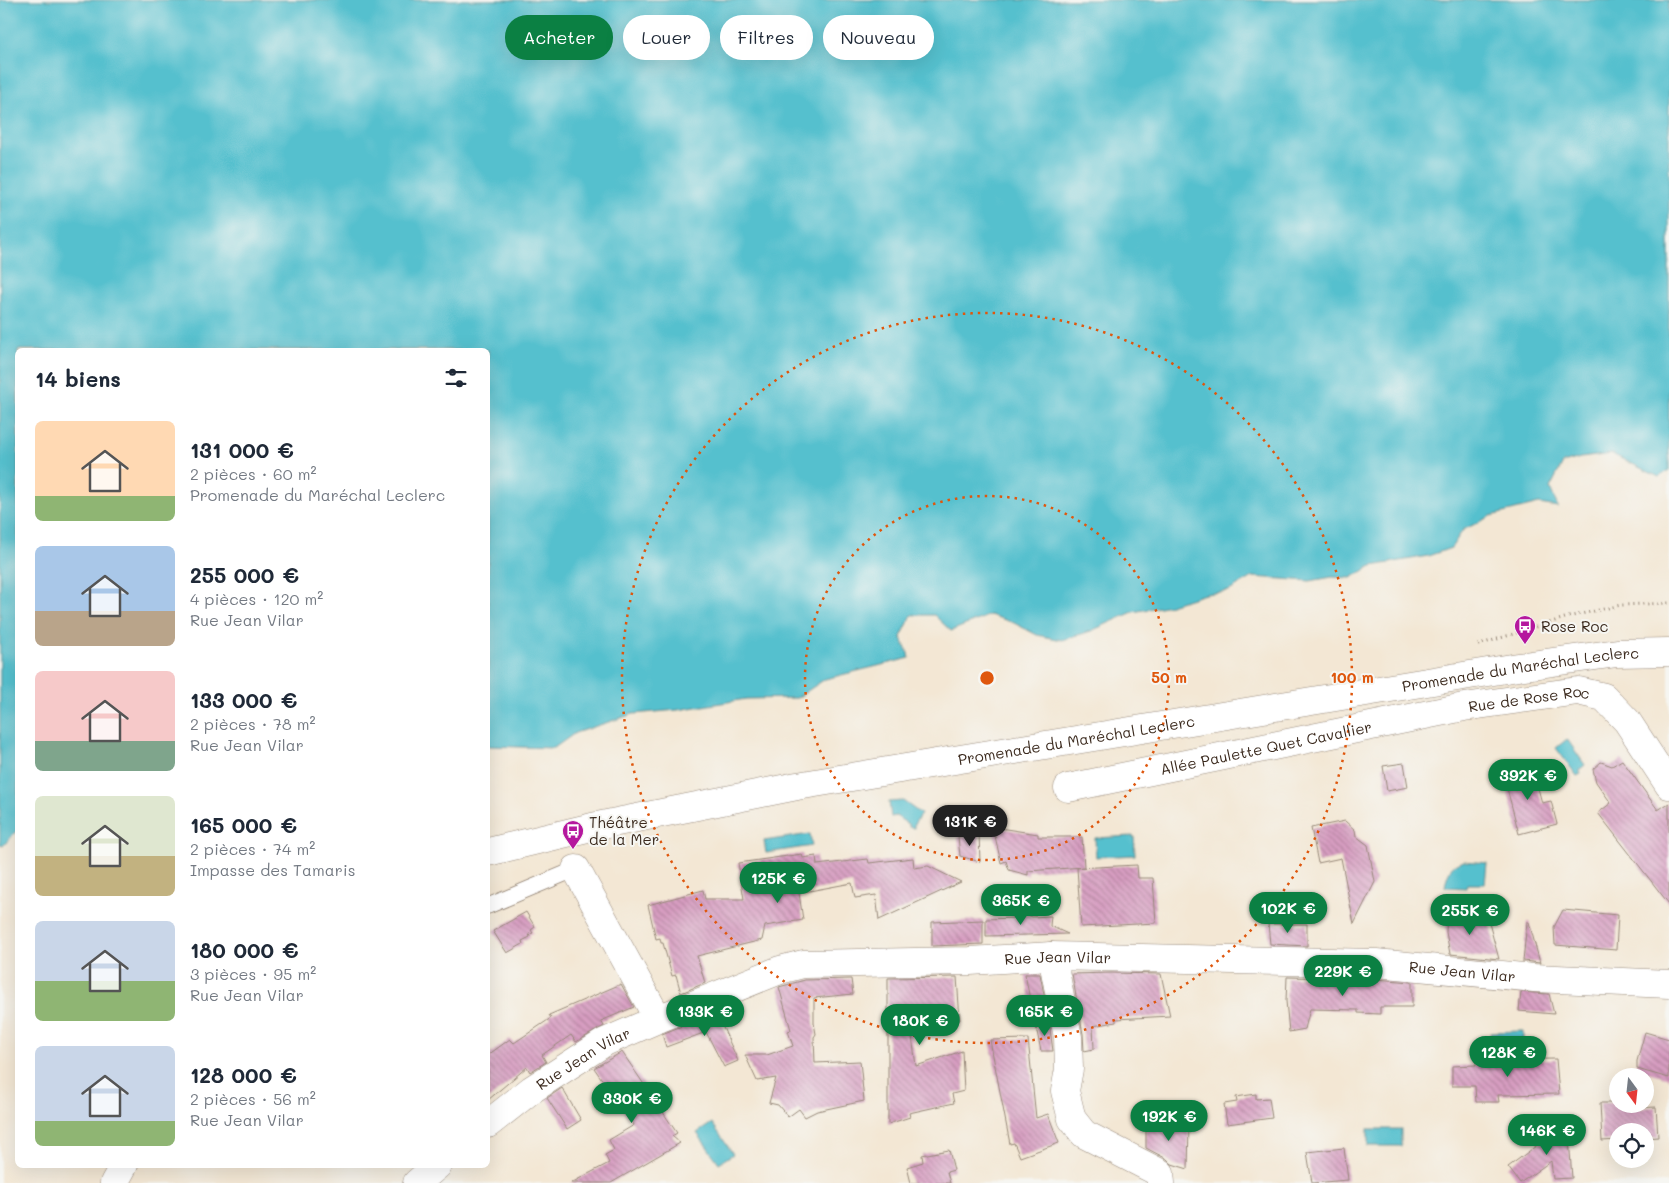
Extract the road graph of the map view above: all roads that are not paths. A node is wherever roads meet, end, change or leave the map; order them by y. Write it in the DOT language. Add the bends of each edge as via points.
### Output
graph roads {
  1 [pos="1669,652"];
  2 [pos="1460,676"];
  3 [pos="1464,706"];
  4 [pos="1669,785"];
  5 [pos="1068,788"];
  6 [pos="490,852"];
  7 [pos="576,870"];
  8 [pos="490,905"];
  9 [pos="1051,956"];
  10 [pos="1669,984"];
  11 [pos="658,1018"];
  12 [pos="490,1122"];
  13 [pos="122,1168"];
  14 [pos="434,1168"];
  15 [pos="114,1183"];
  16 [pos="417,1183"];
  17 [pos="1161,1183"];
  1 -- 2 [label="street, Promenade du Maréchal Leclerc" via="1617,653"];
  2 -- 3 [label="street, Rue de Rose Roc"];
  2 -- 6 [label="street, Promenade du Maréchal Leclerc" via="797,786"];
  3 -- 4 [label="street, Rue de Rose Roc" via="1578,691 1604,697 1627,721"];
  3 -- 5 [label="street, Allée Paulette Quet Cavallier"];
  7 -- 8 [label="lane"];
  7 -- 11 [label="street"];
  9 -- 10 [label="street, Rue Jean Vilar" via="1376,963 1534,978"];
  9 -- 11 [label="street, Rue Jean Vilar" via="803,964"];
  9 -- 17 [label="street" via="1068,1037 1069,1069 1065,1091 1072,1119 1084,1134 1160,1173"];
  11 -- 12 [label="street, Rue Jean Vilar" via="605,1042 531,1090"];
  13 -- 15 [label="street"];
  14 -- 16 [label="street"];
}
